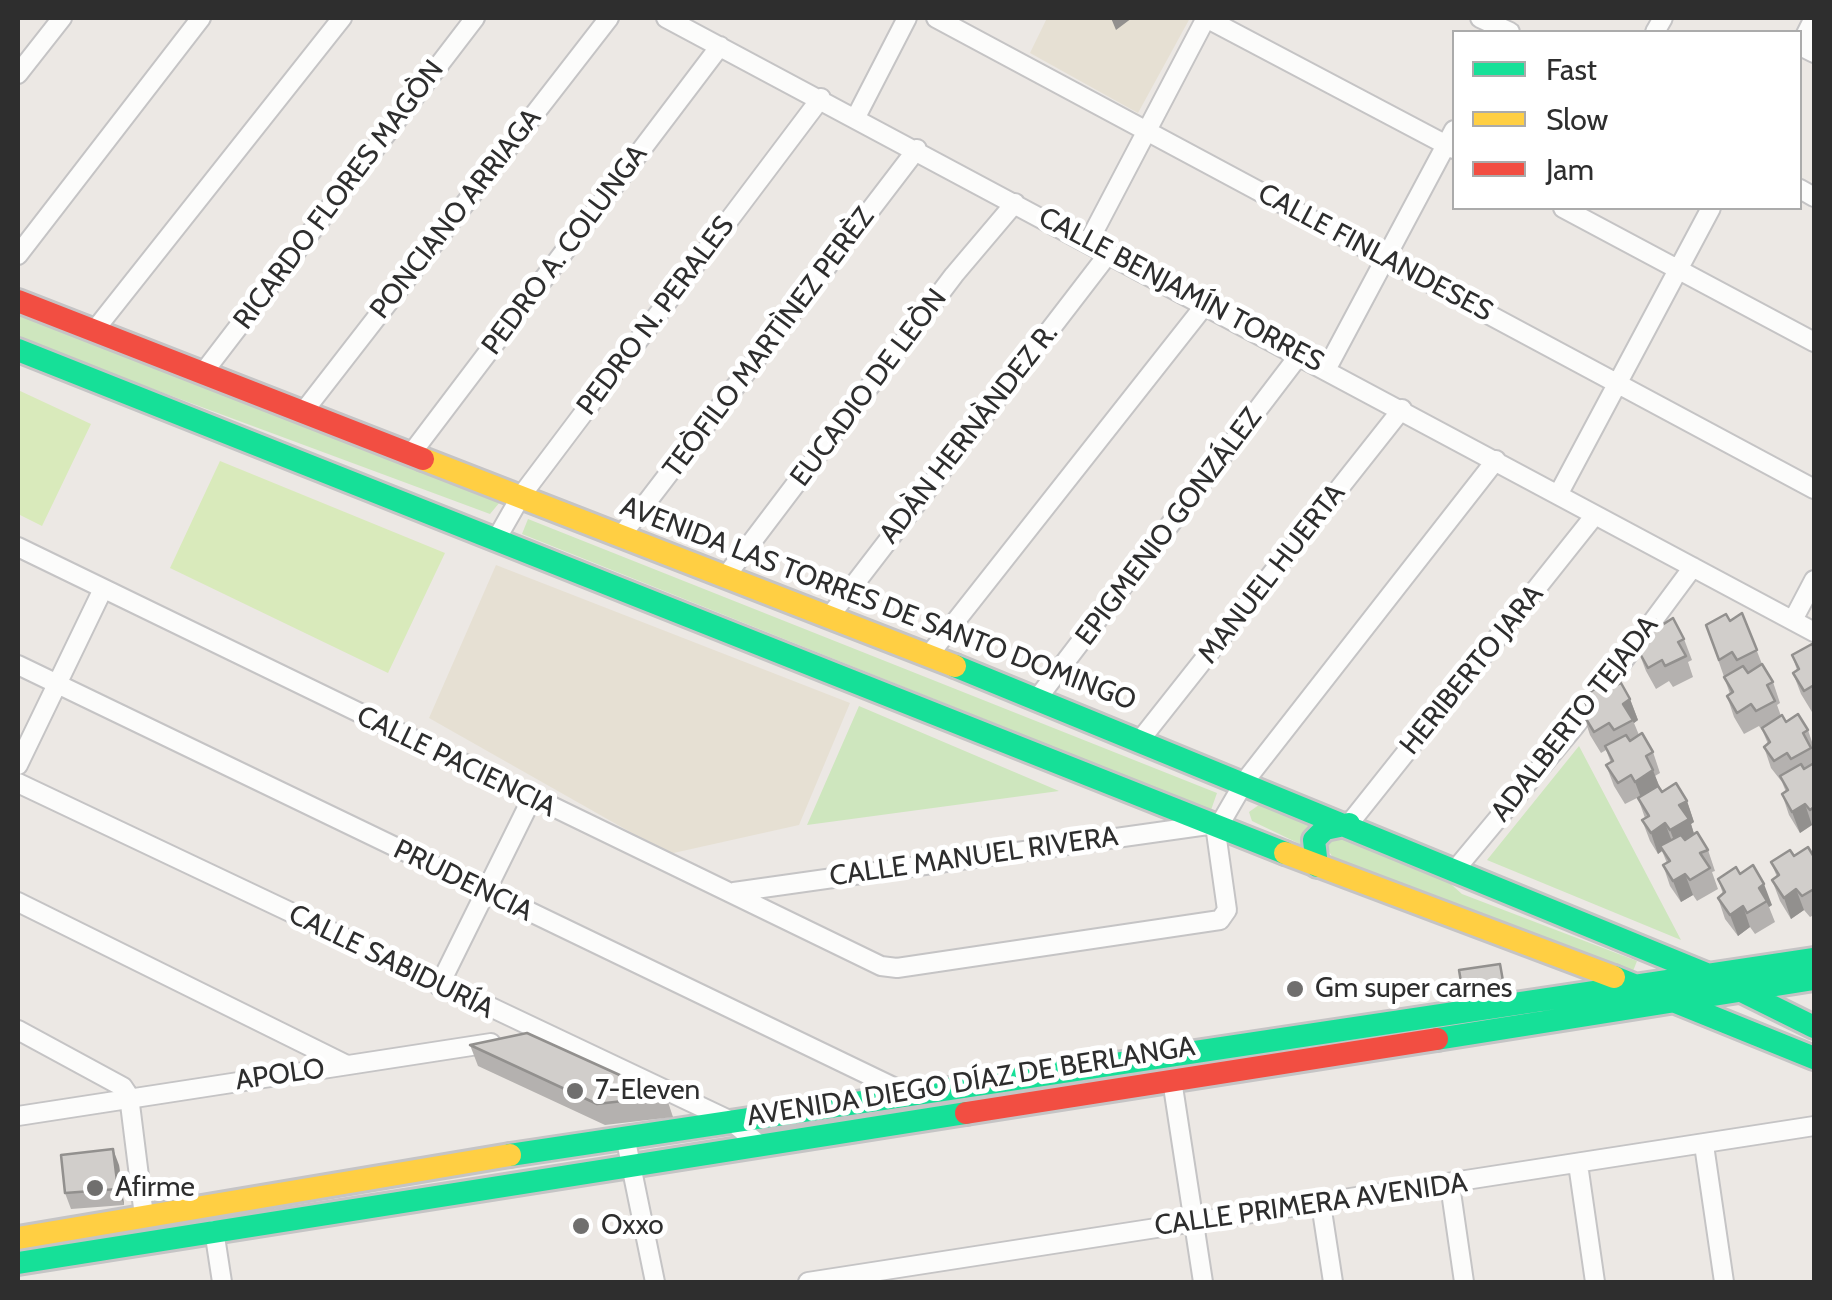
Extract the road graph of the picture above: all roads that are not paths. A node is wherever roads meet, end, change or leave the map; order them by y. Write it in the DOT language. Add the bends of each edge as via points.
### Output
graph roads {
  1 [pos="62,18"];
  2 [pos="201,18"];
  3 [pos="342,18"];
  4 [pos="475,18"];
  5 [pos="609,18"];
  6 [pos="666,18"];
  7 [pos="907,18"];
  8 [pos="936,18"];
  9 [pos="1206,18"];
  10 [pos="1480,18"];
  11 [pos="1814,18"];
  12 [pos="1507,28"];
  13 [pos="1802,42"];
  14 [pos="720,46"];
  15 [pos="18,74"];
  16 [pos="821,98"];
  17 [pos="856,116"];
  18 [pos="1146,132"];
  19 [pos="1452,141"];
  20 [pos="917,149"];
  21 [pos="1015,203"];
  22 [pos="1567,210"];
  23 [pos="1710,210"];
  24 [pos="1089,241"];
  25 [pos="1109,253"];
  26 [pos="18,256"];
  27 [pos="1386,258"];
  28 [pos="1678,269"];
  29 [pos="18,301"];
  30 [pos="1206,306"];
  31 [pos="94,331"];
  32 [pos="1814,342"];
  33 [pos="18,350"];
  34 [pos="1300,354"];
  35 [pos="1326,368"];
  36 [pos="203,372"];
  37 [pos="1617,384"];
  38 [pos="1402,409"];
  39 [pos="304,411"];
  40 [pos="410,454"];
  41 [pos="1496,460"];
  42 [pos="1814,488"];
  43 [pos="1559,493"];
  44 [pos="521,496"];
  45 [pos="1595,515"];
  46 [pos="622,536"];
  47 [pos="498,538"];
  48 [pos="18,547"];
  49 [pos="1693,567"];
  50 [pos="726,576"];
  51 [pos="1814,580"];
  52 [pos="103,588"];
  53 [pos="830,616"];
  54 [pos="1793,620"];
  55 [pos="1814,632"];
  56 [pos="929,655"];
  57 [pos="18,665"];
  58 [pos="56,684"];
  59 [pos="1037,699"];
  60 [pos="1141,739"];
  61 [pos="18,766"];
  62 [pos="1245,781"];
  63 [pos="18,783"];
  64 [pos="531,800"];
  65 [pos="1217,824"];
  66 [pos="1349,824"];
  67 [pos="1317,866"];
  68 [pos="1455,870"];
  69 [pos="486,892"];
  70 [pos="733,892"];
  71 [pos="18,902"];
  72 [pos="1814,959"];
  73 [pos="1711,976"];
  74 [pos="1814,979"];
  75 [pos="1636,985"];
  76 [pos="439,986"];
  77 [pos="1740,989"];
  78 [pos="1671,1001"];
  79 [pos="1814,1028"];
  80 [pos="18,1030"];
  81 [pos="544,1034"];
  82 [pos="1814,1058"];
  83 [pos="347,1066"];
  84 [pos="1172,1080"];
  85 [pos="908,1094"];
  86 [pos="129,1096"];
  87 [pos="18,1116"];
  88 [pos="731,1121"];
  89 [pos="1814,1126"];
  90 [pos="626,1136"];
  91 [pos="1704,1145"];
  92 [pos="761,1146"];
  93 [pos="1578,1164"];
  94 [pos="633,1166"];
  95 [pos="1450,1185"];
  96 [pos="1320,1204"];
  97 [pos="144,1216"];
  98 [pos="1194,1222"];
  99 [pos="214,1230"];
  100 [pos="18,1238"];
  101 [pos="18,1263"];
  102 [pos="886,1276"];
  103 [pos="222,1282"];
  104 [pos="655,1282"];
  105 [pos="808,1282"];
  106 [pos="1203,1282"];
  107 [pos="1333,1282"];
  108 [pos="1464,1282"];
  109 [pos="1595,1282"];
  110 [pos="1724,1282"];
  1 -- 15 [label="street"];
  2 -- 26 [label="street"];
  3 -- 31 [label="street"];
  4 -- 36 [label="street, RICARDO FLORES MAGÒN"];
  5 -- 39 [label="street, PONCIANO ARRIAGA"];
  6 -- 14 [label="street, CALLE BENJAMÍN TORRES"];
  7 -- 17 [label="street"];
  8 -- 18 [label="street, CALLE FINLANDESES"];
  9 -- 18 [label="street"];
  9 -- 19 [label="street"];
  10 -- 12 [label="street"];
  11 -- 13 [label="street"];
  14 -- 16 [label="street, CALLE BENJAMÍN TORRES"];
  14 -- 40 [label="street, PEDRO A. COLUNGA"];
  16 -- 17 [label="street, CALLE BENJAMÍN TORRES"];
  16 -- 44 [label="street, PEDRO N. PERALES"];
  17 -- 20 [label="street, CALLE BENJAMÍN TORRES"];
  18 -- 24 [label="street"];
  18 -- 27 [label="street, CALLE FINLANDESES"];
  19 -- 27 [label="street"];
  20 -- 21 [label="street, CALLE BENJAMÍN TORRES"];
  20 -- 46 [label="street, TEÒFILO MARTÌNEZ PERÈZ"];
  21 -- 24 [label="street, CALLE BENJAMÍN TORRES"];
  21 -- 50 [label="street, EUCADIO DE LEÒN"];
  22 -- 28 [label="street"];
  23 -- 28 [label="street"];
  24 -- 25 [label="street, CALLE BENJAMÍN TORRES"];
  25 -- 30 [label="street, CALLE BENJAMÍN TORRES"];
  25 -- 53 [label="street, ADÀN HERNÀNDEZ R."];
  27 -- 35 [label="street"];
  27 -- 37 [label="street, CALLE FINLANDESES"];
  28 -- 32 [label="street"];
  28 -- 37 [label="street"];
  29 -- 31 [label="street, AVENIDA LAS TORRES DE SANTO DOMINGO"];
  30 -- 34 [label="street, CALLE BENJAMÍN TORRES"];
  30 -- 56 [label="street"];
  31 -- 36 [label="street, AVENIDA LAS TORRES DE SANTO DOMINGO"];
  33 -- 47 [label="street"];
  34 -- 35 [label="street, CALLE BENJAMÍN TORRES"];
  34 -- 59 [label="street, EPIGMENIO GONZÁLEZ"];
  35 -- 38 [label="street, CALLE BENJAMÍN TORRES"];
  36 -- 39 [label="street, AVENIDA LAS TORRES DE SANTO DOMINGO"];
  37 -- 42 [label="street, CALLE FINLANDESES"];
  37 -- 43 [label="street"];
  38 -- 41 [label="street, CALLE BENJAMÍN TORRES"];
  38 -- 60 [label="street, MANUEL HUERTA"];
  39 -- 40 [label="street, AVENIDA LAS TORRES DE SANTO DOMINGO"];
  40 -- 44 [label="street, AVENIDA LAS TORRES DE SANTO DOMINGO"];
  41 -- 43 [label="street, CALLE BENJAMÍN TORRES"];
  41 -- 62 [label="street"];
  43 -- 45 [label="street, CALLE BENJAMÍN TORRES"];
  44 -- 46 [label="street, AVENIDA LAS TORRES DE SANTO DOMINGO"];
  44 -- 47 [label="street, PEDRO N. PERALES"];
  45 -- 49 [label="street, CALLE BENJAMÍN TORRES"];
  45 -- 66 [label="street, HERIBERTO JARA"];
  46 -- 50 [label="street, AVENIDA LAS TORRES DE SANTO DOMINGO"];
  47 -- 65 [label="street"];
  48 -- 52 [label="street, CALLE PACIENCIA"];
  49 -- 54 [label="street, CALLE BENJAMÍN TORRES"];
  49 -- 68 [label="street, ADALBERTO TEJADA" via="1575,726"];
  50 -- 53 [label="street, AVENIDA LAS TORRES DE SANTO DOMINGO"];
  51 -- 54 [label="street"];
  52 -- 58 [label="street"];
  52 -- 64 [label="street, CALLE PACIENCIA"];
  53 -- 56 [label="street, AVENIDA LAS TORRES DE SANTO DOMINGO"];
  54 -- 55 [label="street, CALLE BENJAMÍN TORRES"];
  56 -- 59 [label="street, AVENIDA LAS TORRES DE SANTO DOMINGO"];
  57 -- 58 [label="street, PRUDENCIA"];
  58 -- 61 [label="street"];
  58 -- 69 [label="street, PRUDENCIA"];
  59 -- 60 [label="street, AVENIDA LAS TORRES DE SANTO DOMINGO"];
  60 -- 62 [label="street, AVENIDA LAS TORRES DE SANTO DOMINGO"];
  62 -- 65 [label="street"];
  62 -- 66 [label="street, AVENIDA LAS TORRES DE SANTO DOMINGO"];
  63 -- 76 [label="street, CALLE SABIDURÍA"];
  64 -- 69 [label="street"];
  64 -- 70 [label="street, CALLE PACIENCIA"];
  65 -- 67 [label="street"];
  65 -- 70 [label="street, CALLE MANUEL RIVERA"];
  65 -- 70 [label="street, CALLE PACIENCIA" via="1227,904 1220,920 897,968"];
  66 -- 67 [label="street" via="1325,829 1314,840"];
  66 -- 68 [label="street, AVENIDA LAS TORRES DE SANTO DOMINGO"];
  67 -- 75 [label="street"];
  68 -- 73 [label="street, AVENIDA LAS TORRES DE SANTO DOMINGO"];
  69 -- 76 [label="street"];
  69 -- 85 [label="street, PRUDENCIA"];
  71 -- 83 [label="street"];
  72 -- 73 [label="street, AVENIDA DIEGO DÍAZ DE BERLANGA"];
  73 -- 75 [label="street, AVENIDA DIEGO DÍAZ DE BERLANGA"];
  73 -- 77 [label="street, AVENIDA LAS TORRES DE SANTO DOMINGO"];
  74 -- 77 [label="street, AVENIDA DIEGO DÍAZ DE BERLANGA"];
  75 -- 78 [label="street"];
  75 -- 85 [label="street, AVENIDA DIEGO DÍAZ DE BERLANGA"];
  76 -- 81 [label="street, CALLE SABIDURÍA"];
  77 -- 78 [label="street, AVENIDA DIEGO DÍAZ DE BERLANGA"];
  77 -- 79 [label="street, AVENIDA LAS TORRES DE SANTO DOMINGO"];
  78 -- 82 [label="street"];
  78 -- 84 [label="street, AVENIDA DIEGO DÍAZ DE BERLANGA"];
  80 -- 86 [label="street" via="116,1080"];
  81 -- 83 [label="street, APOLO"];
  81 -- 88 [label="street, CALLE SABIDURÍA"];
  83 -- 86 [label="street, APOLO"];
  84 -- 92 [label="street, AVENIDA DIEGO DÍAZ DE BERLANGA"];
  84 -- 98 [label="street"];
  85 -- 88 [label="street, AVENIDA DIEGO DÍAZ DE BERLANGA"];
  86 -- 87 [label="street, APOLO"];
  86 -- 97 [label="street"];
  88 -- 90 [label="street, AVENIDA DIEGO DÍAZ DE BERLANGA"];
  88 -- 92 [label="street, CALLE SABIDURÍA"];
  89 -- 91 [label="street, CALLE PRIMERA AVENIDA"];
  90 -- 94 [label="street"];
  90 -- 97 [label="street, AVENIDA DIEGO DÍAZ DE BERLANGA"];
  91 -- 93 [label="street, CALLE PRIMERA AVENIDA"];
  91 -- 110 [label="street"];
  92 -- 94 [label="street, AVENIDA DIEGO DÍAZ DE BERLANGA"];
  93 -- 95 [label="street, CALLE PRIMERA AVENIDA"];
  93 -- 109 [label="street"];
  94 -- 99 [label="street, AVENIDA DIEGO DÍAZ DE BERLANGA"];
  94 -- 104 [label="street"];
  95 -- 96 [label="street, CALLE PRIMERA AVENIDA"];
  95 -- 108 [label="street"];
  96 -- 98 [label="street, CALLE PRIMERA AVENIDA"];
  96 -- 107 [label="street"];
  97 -- 100 [label="street, AVENIDA DIEGO DÍAZ DE BERLANGA"];
  98 -- 102 [label="street, CALLE PRIMERA AVENIDA"];
  98 -- 106 [label="street"];
  99 -- 101 [label="street, AVENIDA DIEGO DÍAZ DE BERLANGA"];
  99 -- 103 [label="street"];
  102 -- 105 [label="street, CALLE PRIMERA AVENIDA"];
}
